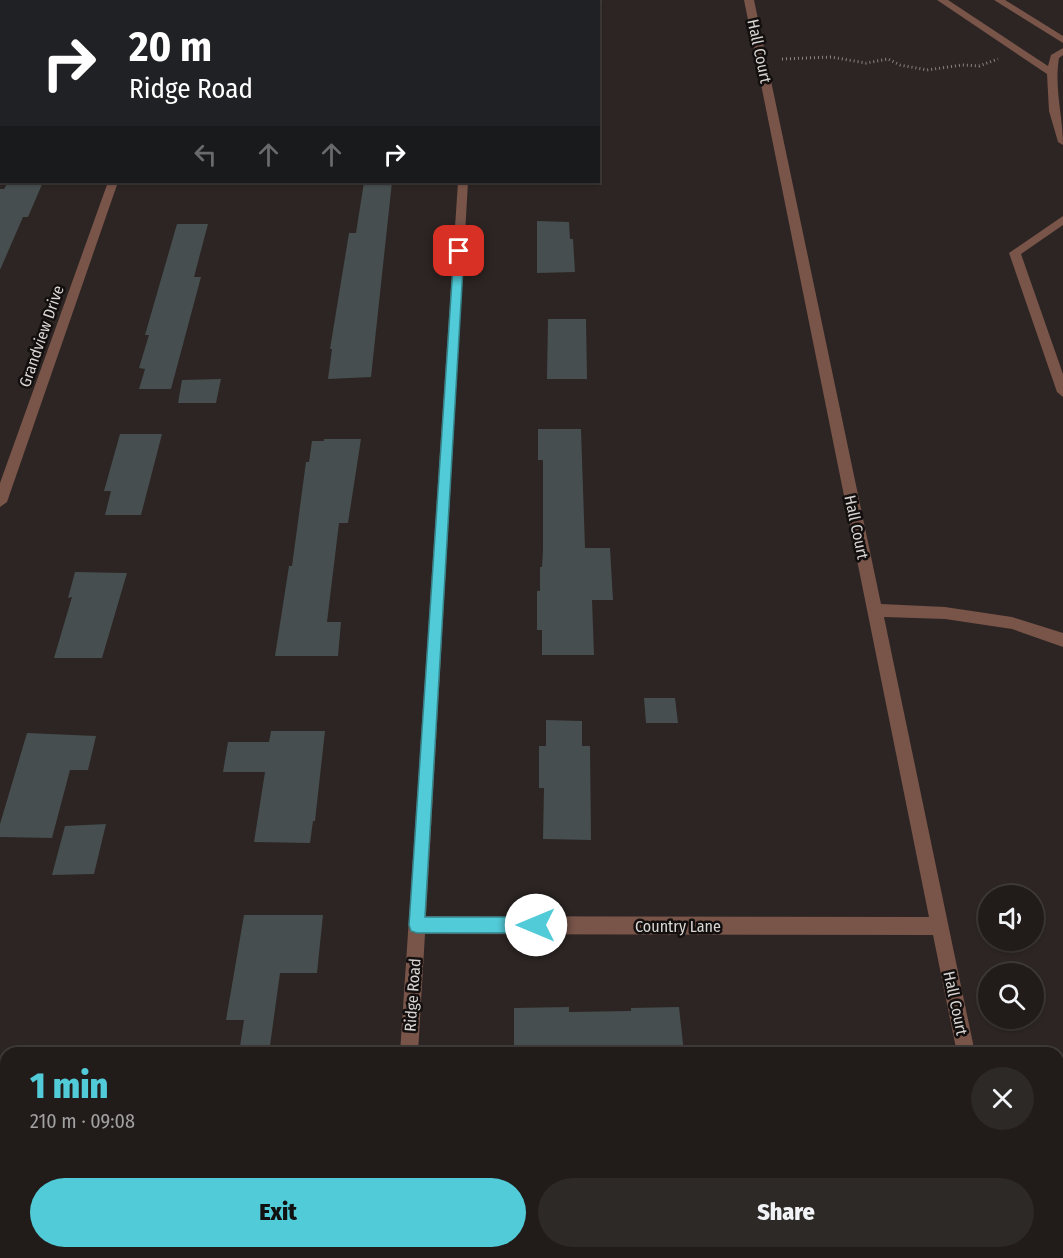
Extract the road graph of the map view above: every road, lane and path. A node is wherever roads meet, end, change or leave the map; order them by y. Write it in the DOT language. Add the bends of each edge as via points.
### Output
graph roads {
  1 [pos="749,0"];
  2 [pos="942,0"];
  3 [pos="999,0"];
  4 [pos="1063,40"];
  5 [pos="1018,50"];
  6 [pos="1058,54"];
  7 [pos="762,60"];
  8 [pos="1050,72"];
  9 [pos="1063,142"];
  10 [pos="113,183"];
  11 [pos="463,183"];
  12 [pos="1063,220"];
  13 [pos="1063,392"];
  14 [pos="0,502"];
  15 [pos="874,610"];
  16 [pos="1063,640"];
  17 [pos="417,925"];
  18 [pos="940,926"];
  19 [pos="409,1047"];
  20 [pos="965,1047"];
  1 -- 7 [label="street, Hall Court"];
  2 -- 5 [label="street"];
  3 -- 4 [label="street"];
  5 -- 7 [label="path" via="979,66 927,70 888,59 866,63 831,57"];
  5 -- 8 [label="street"];
  6 -- 8 [label="street"];
  7 -- 15 [label="street, Hall Court"];
  8 -- 9 [label="street"];
  10 -- 14 [label="street, Grandview Drive"];
  11 -- 17 [label="street, Ridge Road"];
  12 -- 13 [label="street" via="1016,253"];
  15 -- 16 [label="street" via="945,613 1000,621"];
  15 -- 18 [label="street, Hall Court"];
  17 -- 18 [label="street, Country Lane"];
  17 -- 19 [label="street, Ridge Road"];
  18 -- 20 [label="street, Hall Court"];
}
